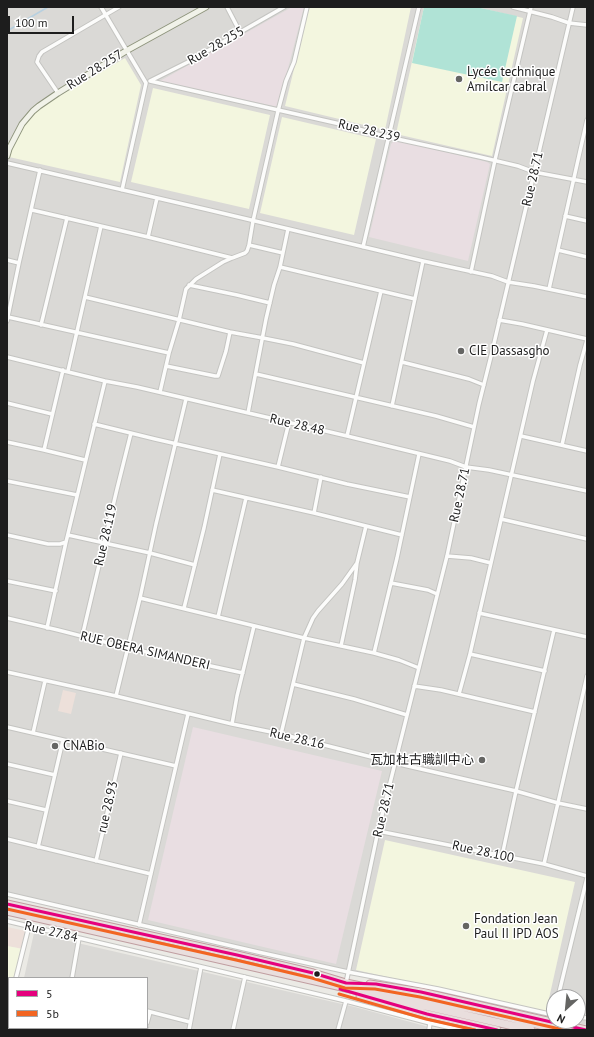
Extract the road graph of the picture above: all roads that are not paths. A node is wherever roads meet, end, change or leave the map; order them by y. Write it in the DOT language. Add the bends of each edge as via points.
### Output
graph roads {
  1 [pos="102,7"];
  2 [pos="119,7"];
  3 [pos="206,7"];
  4 [pos="227,7"];
  5 [pos="284,7"];
  6 [pos="307,7"];
  7 [pos="419,7"];
  8 [pos="513,7"];
  9 [pos="573,7"];
  10 [pos="531,9"];
  11 [pos="106,15"];
  12 [pos="569,23"];
  13 [pos="587,25"];
  14 [pos="240,32"];
  15 [pos="126,51"];
  16 [pos="148,82"];
  17 [pos="58,93"];
  18 [pos="278,111"];
  19 [pos="587,120"];
  20 [pos="388,137"];
  21 [pos="582,141"];
  22 [pos="587,142"];
  23 [pos="7,156"];
  24 [pos="495,160"];
  25 [pos="7,163"];
  26 [pos="40,170"];
  27 [pos="534,172"];
  28 [pos="574,179"];
  29 [pos="587,182"];
  30 [pos="122,190"];
  31 [pos="157,198"];
  32 [pos="32,210"];
  33 [pos="565,216"];
  34 [pos="67,218"];
  35 [pos="253,221"];
  36 [pos="587,221"];
  37 [pos="101,226"];
  38 [pos="288,229"];
  39 [pos="148,237"];
  40 [pos="249,245"];
  41 [pos="363,247"];
  42 [pos="558,250"];
  43 [pos="283,253"];
  44 [pos="587,257"];
  45 [pos="232,258"];
  46 [pos="7,260"];
  47 [pos="423,262"];
  48 [pos="19,263"];
  49 [pos="280,267"];
  50 [pos="471,272"];
  51 [pos="508,282"];
  52 [pos="190,285"];
  53 [pos="549,289"];
  54 [pos="381,291"];
  55 [pos="85,297"];
  56 [pos="587,297"];
  57 [pos="416,299"];
  58 [pos="270,303"];
  59 [pos="7,319"];
  60 [pos="179,320"];
  61 [pos="499,320"];
  62 [pos="41,325"];
  63 [pos="547,330"];
  64 [pos="230,332"];
  65 [pos="76,333"];
  66 [pos="263,338"];
  67 [pos="587,339"];
  68 [pos="169,353"];
  69 [pos="7,357"];
  70 [pos="402,362"];
  71 [pos="364,363"];
  72 [pos="166,366"];
  73 [pos="65,371"];
  74 [pos="256,374"];
  75 [pos="105,381"];
  76 [pos="484,384"];
  77 [pos="160,392"];
  78 [pos="356,398"];
  79 [pos="186,399"];
  80 [pos="7,403"];
  81 [pos="392,406"];
  82 [pos="248,413"];
  83 [pos="52,414"];
  84 [pos="288,422"];
  85 [pos="94,424"];
  86 [pos="474,427"];
  87 [pos="131,434"];
  88 [pos="347,436"];
  89 [pos="521,436"];
  90 [pos="7,442"];
  91 [pos="176,444"];
  92 [pos="562,445"];
  93 [pos="44,450"];
  94 [pos="587,451"];
  95 [pos="220,454"];
  96 [pos="419,454"];
  97 [pos="85,460"];
  98 [pos="278,467"];
  99 [pos="466,467"];
  100 [pos="511,475"];
  101 [pos="321,478"];
  102 [pos="7,481"];
  103 [pos="212,490"];
  104 [pos="587,491"];
  105 [pos="77,495"];
  106 [pos="410,497"];
  107 [pos="246,498"];
  108 [pos="314,513"];
  109 [pos="501,519"];
  110 [pos="366,526"];
  111 [pos="7,535"];
  112 [pos="68,535"];
  113 [pos="402,535"];
  114 [pos="587,539"];
  115 [pos="66,542"];
  116 [pos="104,543"];
  117 [pos="150,553"];
  118 [pos="447,556"];
  119 [pos="357,563"];
  120 [pos="491,563"];
  121 [pos="195,565"];
  122 [pos="7,581"];
  123 [pos="391,583"];
  124 [pos="56,591"];
  125 [pos="437,594"];
  126 [pos="140,598"];
  127 [pos="184,608"];
  128 [pos="479,613"];
  129 [pos="218,617"];
  130 [pos="7,618"];
  131 [pos="254,626"];
  132 [pos="47,628"];
  133 [pos="554,630"];
  134 [pos="82,637"];
  135 [pos="587,637"];
  136 [pos="304,638"];
  137 [pos="341,646"];
  138 [pos="128,648"];
  139 [pos="374,653"];
  140 [pos="470,654"];
  141 [pos="419,668"];
  142 [pos="545,671"];
  143 [pos="7,672"];
  144 [pos="243,673"];
  145 [pos="587,676"];
  146 [pos="45,681"];
  147 [pos="293,684"];
  148 [pos="414,686"];
  149 [pos="459,694"];
  150 [pos="116,696"];
  151 [pos="535,712"];
  152 [pos="188,714"];
  153 [pos="407,715"];
  154 [pos="232,724"];
  155 [pos="7,727"];
  156 [pos="33,733"];
  157 [pos="281,734"];
  158 [pos="63,740"];
  159 [pos="121,753"];
  160 [pos="395,763"];
  161 [pos="7,764"];
  162 [pos="176,766"];
  163 [pos="55,775"];
  164 [pos="516,790"];
  165 [pos="7,801"];
  166 [pos="558,803"];
  167 [pos="587,809"];
  168 [pos="46,810"];
  169 [pos="378,831"];
  170 [pos="7,841"];
  171 [pos="38,847"];
  172 [pos="502,856"];
  173 [pos="96,860"];
  174 [pos="544,864"];
  175 [pos="151,874"];
  176 [pos="587,877"];
  177 [pos="7,894"];
  178 [pos="7,904"];
  179 [pos="7,911"];
  180 [pos="7,921"];
  181 [pos="139,925"];
  182 [pos="29,926"];
  183 [pos="79,938"];
  184 [pos="201,967"];
  185 [pos="348,972"];
  186 [pos="312,976"];
  187 [pos="16,977"];
  188 [pos="72,977"];
  189 [pos="245,977"];
  190 [pos="318,982"];
  191 [pos="346,983"];
  192 [pos="560,989"];
  193 [pos="346,1001"];
  194 [pos="148,1012"];
  195 [pos="546,1013"];
  196 [pos="494,1018"];
  197 [pos="190,1022"];
  198 [pos="430,1023"];
  199 [pos="188,1030"];
  200 [pos="233,1030"];
  201 [pos="338,1030"];
  202 [pos="428,1030"];
  203 [pos="461,1030"];
  204 [pos="497,1030"];
  205 [pos="531,1030"];
  206 [pos="560,1030"];
  207 [pos="586,1030"];
  1 -- 11 [label="street"];
  2 -- 11 [label="street"];
  3 -- 15 [label="street, Rue 28.257"];
  4 -- 14 [label="street"];
  5 -- 14 [label="street, Rue 28.255"];
  6 -- 18 [label="street" via="294,62"];
  7 -- 20 [label="street"];
  8 -- 10 [label="street"];
  9 -- 12 [label="street, Rue 28.71"];
  10 -- 12 [label="street"];
  10 -- 24 [label="street"];
  11 -- 15 [label="street"];
  11 -- 17 [label="street" via="42,52 37,58 37,62"];
  12 -- 13 [label="street"];
  12 -- 27 [label="street, Rue 28.71"];
  14 -- 16 [label="street, Rue 28.255"];
  15 -- 16 [label="street"];
  15 -- 17 [label="street, Rue 28.257"];
  16 -- 18 [label="street, Rue 28.239"];
  16 -- 30 [label="street"];
  17 -- 23 [label="street, Rue 28.257" via="28,116"];
  18 -- 20 [label="street, Rue 28.239"];
  18 -- 35 [label="street"];
  19 -- 21 [label="street"];
  20 -- 24 [label="street, Rue 28.239"];
  20 -- 41 [label="street"];
  21 -- 22 [label="street"];
  21 -- 28 [label="street"];
  24 -- 27 [label="street, Rue 28.239"];
  24 -- 50 [label="street"];
  25 -- 26 [label="street"];
  26 -- 30 [label="street"];
  26 -- 32 [label="street"];
  27 -- 28 [label="street, Rue 28.239"];
  27 -- 51 [label="street, Rue 28.71"];
  28 -- 29 [label="street, Rue 28.239"];
  28 -- 33 [label="street"];
  30 -- 31 [label="street"];
  31 -- 35 [label="street"];
  31 -- 39 [label="street"];
  32 -- 34 [label="street"];
  32 -- 48 [label="street"];
  33 -- 36 [label="street"];
  33 -- 42 [label="street"];
  34 -- 37 [label="street"];
  34 -- 62 [label="street"];
  35 -- 38 [label="street"];
  35 -- 40 [label="street"];
  37 -- 39 [label="street"];
  37 -- 55 [label="street"];
  38 -- 41 [label="street"];
  38 -- 43 [label="street"];
  39 -- 45 [label="street"];
  40 -- 43 [label="street"];
  40 -- 45 [label="street" via="245,253"];
  41 -- 47 [label="street"];
  42 -- 44 [label="street"];
  42 -- 53 [label="street"];
  43 -- 49 [label="street"];
  45 -- 52 [label="street"];
  46 -- 48 [label="street"];
  47 -- 50 [label="street"];
  47 -- 57 [label="street"];
  48 -- 59 [label="street"];
  49 -- 54 [label="street"];
  49 -- 58 [label="street"];
  50 -- 51 [label="street"];
  51 -- 53 [label="street"];
  51 -- 61 [label="street, Rue 28.71"];
  52 -- 58 [label="street"];
  52 -- 60 [label="street" via="185,292"];
  53 -- 56 [label="street"];
  54 -- 57 [label="street"];
  54 -- 71 [label="street"];
  55 -- 60 [label="street"];
  55 -- 65 [label="street"];
  57 -- 70 [label="street"];
  58 -- 66 [label="street"];
  59 -- 62 [label="street"];
  60 -- 64 [label="street"];
  60 -- 68 [label="street"];
  61 -- 63 [label="street"];
  61 -- 76 [label="street, Rue 28.71"];
  62 -- 65 [label="street"];
  63 -- 67 [label="street"];
  63 -- 89 [label="street"];
  64 -- 66 [label="street"];
  64 -- 72 [label="street" via="218,376"];
  65 -- 68 [label="street"];
  65 -- 73 [label="street"];
  66 -- 71 [label="street"];
  66 -- 74 [label="street"];
  67 -- 92 [label="street"];
  68 -- 72 [label="street"];
  69 -- 73 [label="street, Rue 28.48"];
  70 -- 76 [label="street"];
  70 -- 81 [label="street"];
  71 -- 78 [label="street"];
  72 -- 77 [label="street"];
  73 -- 75 [label="street, Rue 28.48"];
  73 -- 83 [label="street"];
  74 -- 78 [label="street"];
  74 -- 82 [label="street"];
  75 -- 77 [label="street, Rue 28.48"];
  75 -- 85 [label="street"];
  76 -- 86 [label="street, Rue 28.71"];
  77 -- 79 [label="street, Rue 28.48"];
  78 -- 81 [label="street"];
  78 -- 88 [label="street"];
  79 -- 82 [label="street, Rue 28.48"];
  79 -- 91 [label="street"];
  80 -- 83 [label="street"];
  81 -- 86 [label="street"];
  82 -- 84 [label="street, Rue 28.48"];
  83 -- 93 [label="street"];
  84 -- 88 [label="street, Rue 28.48"];
  84 -- 98 [label="street"];
  85 -- 87 [label="street"];
  85 -- 97 [label="street"];
  86 -- 99 [label="street, Rue 28.71"];
  87 -- 91 [label="street"];
  87 -- 116 [label="street, Rue 28.119"];
  88 -- 96 [label="street, Rue 28.48"];
  89 -- 92 [label="street"];
  89 -- 100 [label="street"];
  90 -- 93 [label="street"];
  91 -- 95 [label="street"];
  91 -- 117 [label="street"];
  92 -- 94 [label="street"];
  93 -- 97 [label="street"];
  95 -- 98 [label="street"];
  95 -- 103 [label="street"];
  96 -- 99 [label="street, Rue 28.48"];
  96 -- 106 [label="street"];
  97 -- 105 [label="street"];
  98 -- 101 [label="street"];
  99 -- 100 [label="street, Rue 28.48"];
  99 -- 118 [label="street, Rue 28.71"];
  100 -- 104 [label="street, Rue 28.48"];
  100 -- 109 [label="street"];
  101 -- 106 [label="street"];
  101 -- 108 [label="street"];
  102 -- 105 [label="street"];
  103 -- 107 [label="street"];
  103 -- 121 [label="street"];
  105 -- 112 [label="street"];
  106 -- 113 [label="street"];
  107 -- 108 [label="street"];
  107 -- 129 [label="street"];
  108 -- 110 [label="street"];
  109 -- 114 [label="street"];
  109 -- 120 [label="street"];
  110 -- 113 [label="street"];
  110 -- 119 [label="street"];
  111 -- 115 [label="street" via="48,544"];
  112 -- 115 [label="street"];
  112 -- 116 [label="street"];
  113 -- 123 [label="street"];
  115 -- 124 [label="street"];
  116 -- 117 [label="street"];
  116 -- 134 [label="street, Rue 28.119"];
  117 -- 121 [label="street"];
  117 -- 126 [label="street"];
  118 -- 120 [label="street"];
  118 -- 125 [label="street, Rue 28.71"];
  119 -- 136 [label="street" via="313,618"];
  119 -- 137 [label="street"];
  120 -- 128 [label="street"];
  121 -- 127 [label="street"];
  122 -- 124 [label="street"];
  123 -- 125 [label="street"];
  123 -- 139 [label="street"];
  124 -- 132 [label="street"];
  125 -- 141 [label="street, Rue 28.71"];
  126 -- 127 [label="street"];
  126 -- 138 [label="street"];
  127 -- 129 [label="street"];
  128 -- 133 [label="street"];
  128 -- 140 [label="street"];
  129 -- 131 [label="street"];
  130 -- 132 [label="street"];
  131 -- 136 [label="street"];
  131 -- 144 [label="street"];
  132 -- 134 [label="street, RUE OBERA SIMANDERI"];
  133 -- 135 [label="street"];
  133 -- 142 [label="street"];
  134 -- 138 [label="street, RUE OBERA SIMANDERI"];
  136 -- 137 [label="street"];
  136 -- 147 [label="street"];
  137 -- 139 [label="street"];
  138 -- 144 [label="street, RUE OBERA SIMANDERI"];
  138 -- 150 [label="street"];
  139 -- 141 [label="street"];
  140 -- 142 [label="street"];
  140 -- 149 [label="street"];
  141 -- 148 [label="street, Rue 28.71"];
  142 -- 151 [label="street"];
  143 -- 146 [label="street, Rue 28.16"];
  144 -- 154 [label="street"];
  145 -- 166 [label="street"];
  146 -- 150 [label="street, Rue 28.16"];
  146 -- 156 [label="street"];
  147 -- 153 [label="street"];
  147 -- 157 [label="street"];
  148 -- 149 [label="street"];
  148 -- 153 [label="street, Rue 28.71"];
  149 -- 151 [label="street"];
  150 -- 152 [label="street, Rue 28.16"];
  151 -- 164 [label="street"];
  152 -- 154 [label="street, Rue 28.16"];
  152 -- 162 [label="street"];
  153 -- 160 [label="street, Rue 28.71"];
  154 -- 157 [label="street, Rue 28.16"];
  155 -- 156 [label="street"];
  156 -- 158 [label="street"];
  157 -- 160 [label="street, Rue 28.16"];
  158 -- 159 [label="street"];
  158 -- 163 [label="street"];
  159 -- 162 [label="street"];
  159 -- 173 [label="street, rue 28.93"];
  160 -- 164 [label="street, Rue 28.16"];
  160 -- 169 [label="street, Rue 28.71"];
  161 -- 163 [label="street"];
  162 -- 175 [label="street"];
  163 -- 168 [label="street"];
  164 -- 166 [label="street, Rue 28.16"];
  164 -- 172 [label="street"];
  165 -- 168 [label="street"];
  166 -- 167 [label="street, Rue 28.16"];
  166 -- 174 [label="street"];
  168 -- 171 [label="street"];
  169 -- 172 [label="street, Rue 28.100"];
  169 -- 185 [label="street, Rue 28.71"];
  170 -- 171 [label="street"];
  171 -- 173 [label="street"];
  172 -- 174 [label="street, Rue 28.100"];
  173 -- 175 [label="street"];
  174 -- 176 [label="street, Rue 28.100"];
  175 -- 181 [label="street"];
  176 -- 192 [label="street"];
  177 -- 181 [label="street"];
  178 -- 186 [label="highway"];
  179 -- 186 [label="highway"];
  180 -- 182 [label="street, Rue 27.84"];
  181 -- 185 [label="street"];
  182 -- 183 [label="street, Rue 27.84"];
  182 -- 187 [label="street"];
  183 -- 184 [label="street, Rue 27.84"];
  183 -- 188 [label="street"];
  184 -- 189 [label="street, Rue 27.84"];
  184 -- 197 [label="street"];
  185 -- 191 [label="street, Rue 28.71"];
  185 -- 195 [label="street"];
  186 -- 190 [label="highway"];
  186 -- 191 [label="highway"];
  189 -- 193 [label="street, Rue 27.84"];
  189 -- 200 [label="street"];
  190 -- 196 [label="highway"];
  190 -- 204 [label="highway" via="402,1008"];
  191 -- 196 [label="highway"];
  191 -- 207 [label="highway" via="376,984 421,992"];
  193 -- 198 [label="street, Rue 27.84"];
  193 -- 201 [label="street"];
  194 -- 197 [label="street"];
  196 -- 205 [label="highway"];
  196 -- 206 [label="highway"];
  197 -- 199 [label="street"];
  198 -- 202 [label="street"];
  198 -- 203 [label="street, Rue 27.84"];
}
